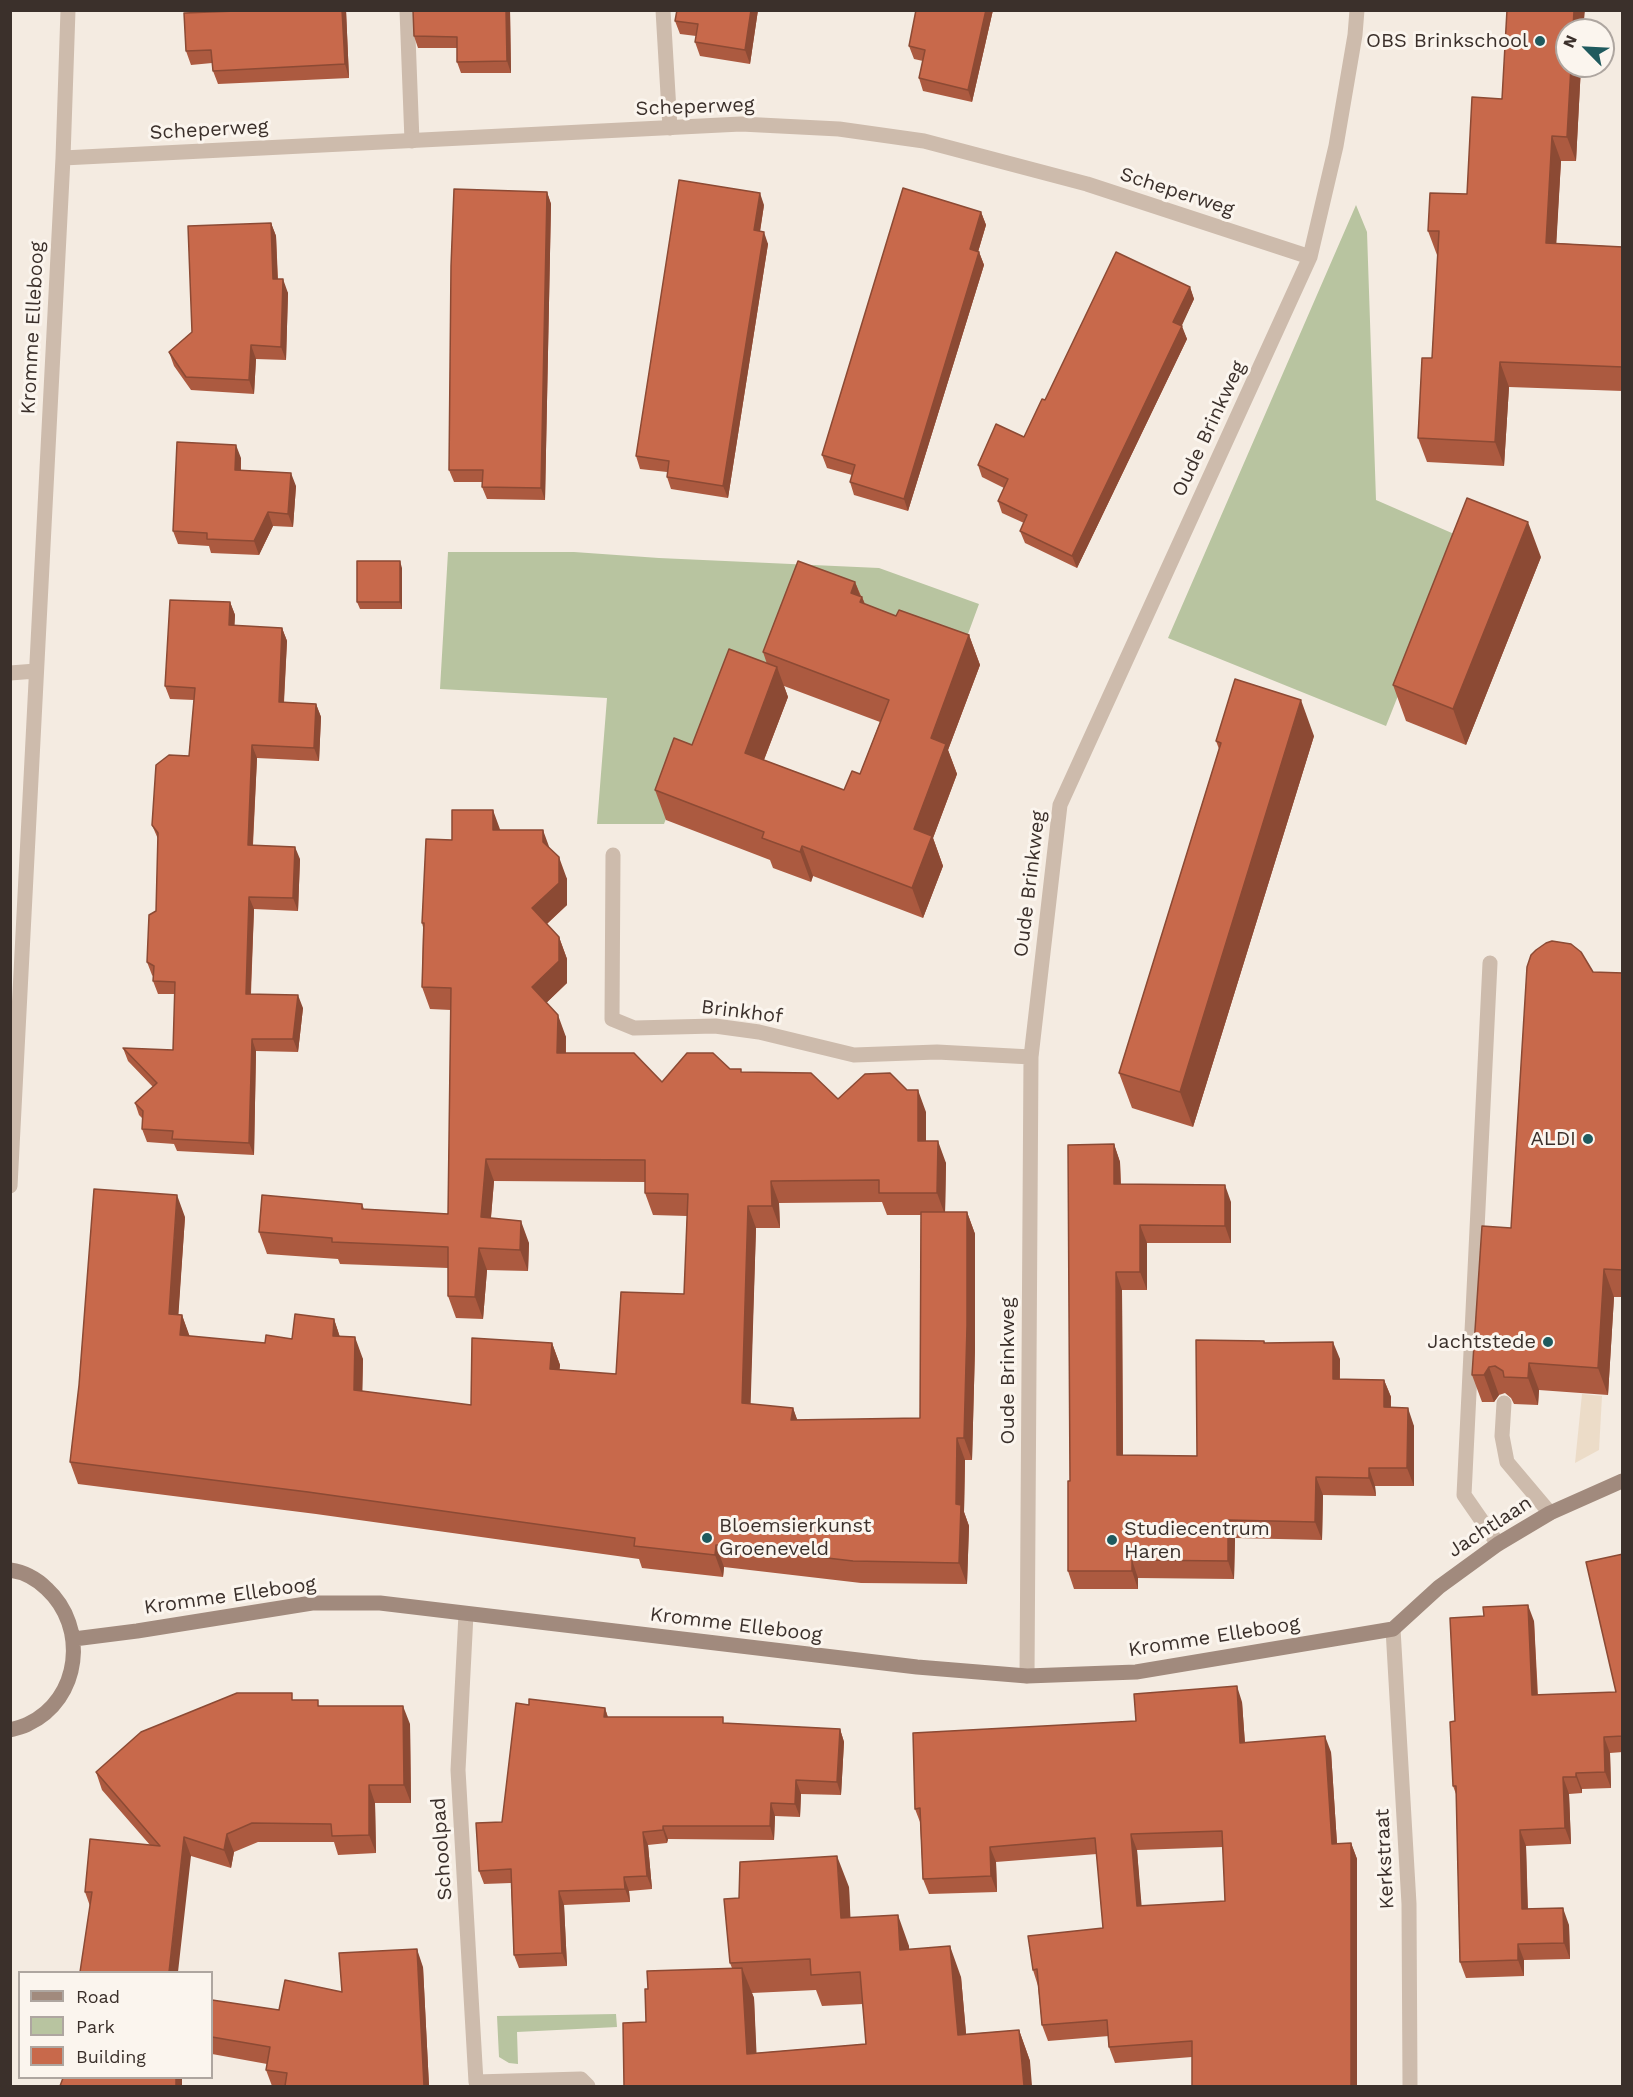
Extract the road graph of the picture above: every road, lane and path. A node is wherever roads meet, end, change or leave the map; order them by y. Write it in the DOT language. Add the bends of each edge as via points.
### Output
graph roads {
  1 [pos="68,10"];
  2 [pos="407,10"];
  3 [pos="663,10"];
  4 [pos="1357,10"];
  5 [pos="670,128"];
  6 [pos="412,141"];
  7 [pos="63,158"];
  8 [pos="1310,257"];
  9 [pos="36,671"];
  10 [pos="10,673"];
  11 [pos="613,855"];
  12 [pos="1490,963"];
  13 [pos="1031,1057"];
  14 [pos="10,1186"];
  15 [pos="1504,1403"];
  16 [pos="1623,1481"];
  17 [pos="1550,1513"];
  18 [pos="1498,1544"];
  19 [pos="10,1570"];
  20 [pos="466,1614"];
  21 [pos="1393,1629"];
  22 [pos="74,1639"];
  23 [pos="1027,1676"];
  24 [pos="10,1730"];
  25 [pos="476,2084"];
  26 [pos="588,2086"];
  27 [pos="1410,2086"];
  1 -- 7 [label="street, Kromme Elleboog"];
  2 -- 6 [label="street"];
  3 -- 5 [label="street"];
  4 -- 8 [label="street, Oude Brinkweg" via="1336,146"];
  5 -- 6 [label="street, Scheperweg"];
  5 -- 8 [label="street, Scheperweg" via="741,124 838,129 924,141 1087,184"];
  6 -- 7 [label="street, Scheperweg"];
  7 -- 9 [label="street, Kromme Elleboog"];
  8 -- 13 [label="street, Oude Brinkweg" via="1060,806"];
  9 -- 10 [label="street"];
  9 -- 14 [label="street, Kromme Elleboog"];
  11 -- 13 [label="street, Brinkhof" via="612,1019 634,1028 715,1026 759,1032 854,1055 937,1052"];
  12 -- 18 [label="street" via="1464,1495"];
  13 -- 23 [label="street, Oude Brinkweg"];
  15 -- 17 [label="street" via="1502,1436 1507,1462"];
  16 -- 17 [label="street, Jachtlaan"];
  17 -- 18 [label="street, Jachtlaan"];
  18 -- 21 [label="street, Jachtlaan" via="1439,1587"];
  19 -- 22 [label="street" via="40,1582 57,1598"];
  20 -- 22 [label="street, Kromme Elleboog" via="380,1603 312,1603"];
  20 -- 23 [label="street, Kromme Elleboog" via="917,1667"];
  20 -- 25 [label="street, Schoolpad" via="458,1770"];
  21 -- 23 [label="street, Kromme Elleboog" via="1136,1672"];
  21 -- 27 [label="street, Kerkstraat" via="1409,1904"];
  22 -- 24 [label="street" via="73,1665 65,1689 49,1710"];
  25 -- 26 [label="street, Schoolpad" via="581,2079"];
}
